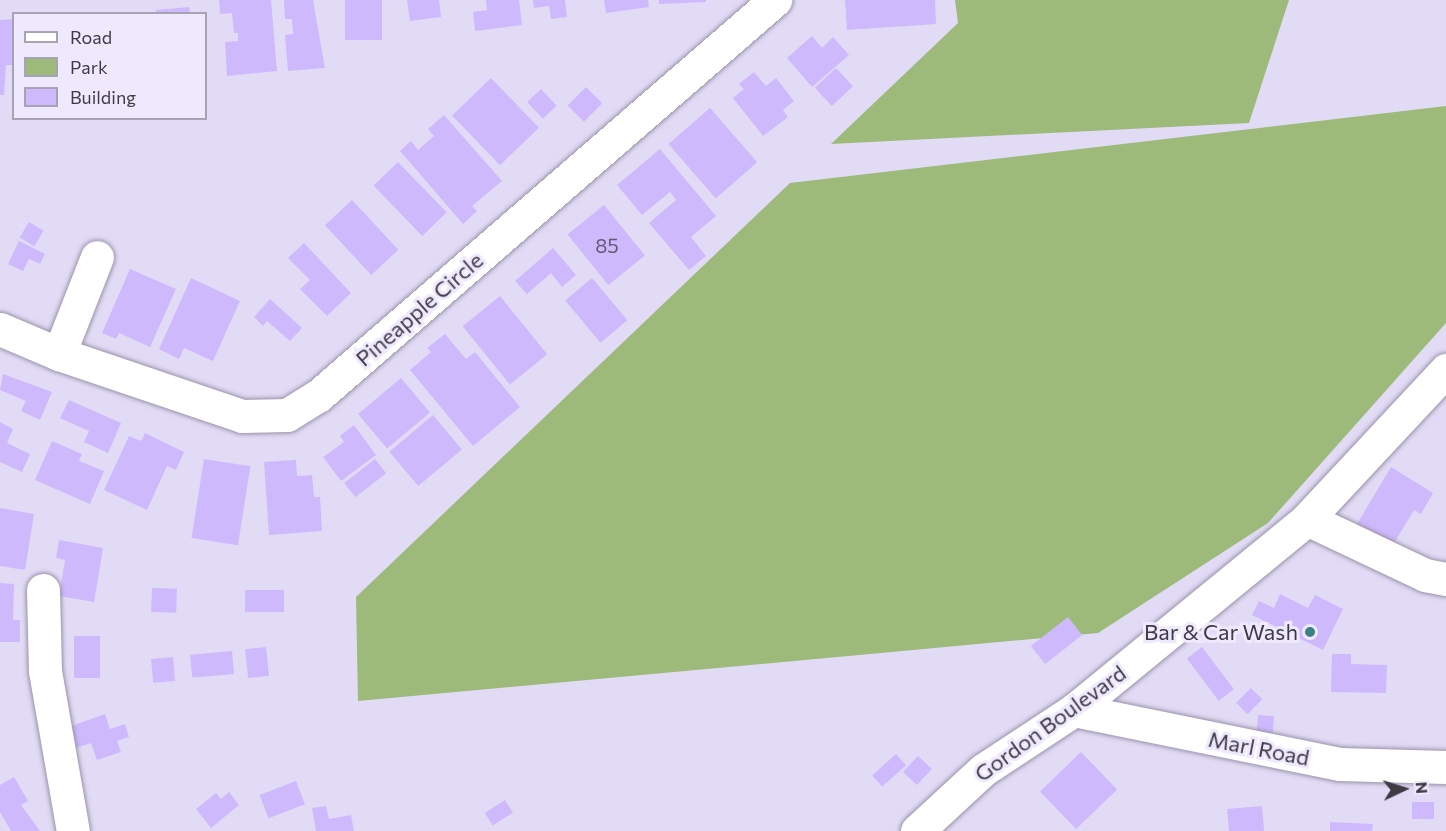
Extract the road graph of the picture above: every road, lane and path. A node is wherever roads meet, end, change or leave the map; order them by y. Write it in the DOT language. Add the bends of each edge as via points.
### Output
graph roads {
  1 [pos="775,0"];
  2 [pos="97,257"];
  3 [pos="0,328"];
  4 [pos="59,354"];
  5 [pos="1446,370"];
  6 [pos="1307,519"];
  7 [pos="1446,579"];
  8 [pos="43,590"];
  9 [pos="1074,710"];
  10 [pos="1446,767"];
  11 [pos="73,831"];
  12 [pos="916,831"];
  1 -- 4 [label="street, Pineapple Circle" via="318,396 287,415 242,416"];
  2 -- 4 [label="street"];
  3 -- 4 [label="street, Pineapple Circle"];
  5 -- 6 [label="street, Gordon Boulevard"];
  6 -- 7 [label="street" via="1425,575"];
  6 -- 9 [label="street, Gordon Boulevard"];
  8 -- 11 [label="street" via="45,671"];
  9 -- 10 [label="street, Marl Road" via="1340,764"];
  9 -- 12 [label="street, Gordon Boulevard" via="983,770"];
}
